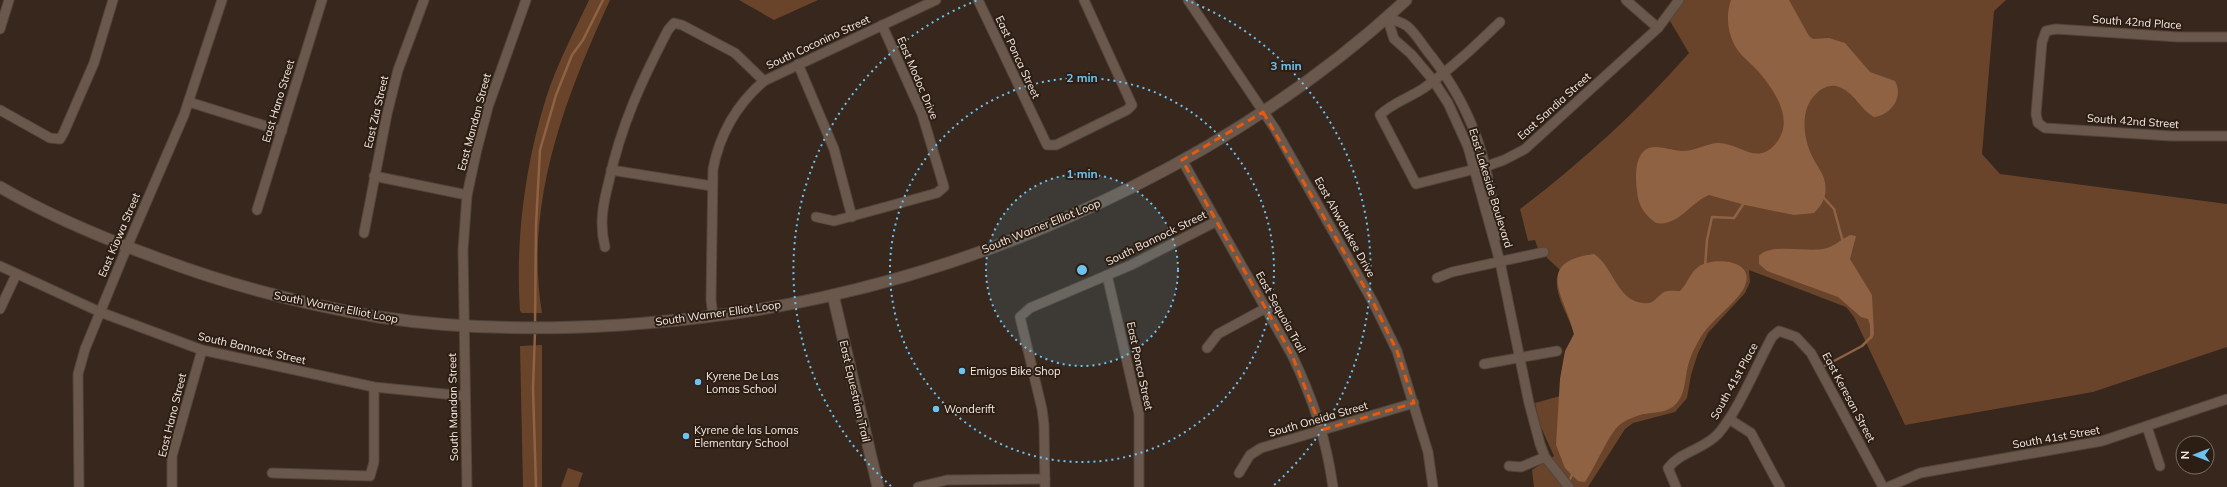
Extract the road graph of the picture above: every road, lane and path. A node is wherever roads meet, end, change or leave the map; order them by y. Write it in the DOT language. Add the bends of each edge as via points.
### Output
graph roads {
  1 [pos="9,0"];
  2 [pos="113,0"];
  3 [pos="222,0"];
  4 [pos="322,0"];
  5 [pos="424,0"];
  6 [pos="526,0"];
  7 [pos="936,0"];
  8 [pos="978,0"];
  9 [pos="1084,0"];
  10 [pos="1188,0"];
  11 [pos="1406,0"];
  12 [pos="1626,0"];
  13 [pos="1679,0"];
  14 [pos="1387,17"];
  15 [pos="1500,22"];
  16 [pos="882,25"];
  17 [pos="1658,28"];
  18 [pos="0,29"];
  19 [pos="2227,37"];
  20 [pos="798,64"];
  21 [pos="1438,76"];
  22 [pos="764,81"];
  23 [pos="189,102"];
  24 [pos="0,110"];
  25 [pos="1263,112"];
  26 [pos="2038,123"];
  27 [pos="282,130"];
  28 [pos="2227,136"];
  29 [pos="1182,160"];
  30 [pos="1487,166"];
  31 [pos="611,170"];
  32 [pos="1474,170"];
  33 [pos="374,176"];
  34 [pos="0,186"];
  35 [pos="712,186"];
  36 [pos="468,196"];
  37 [pos="257,210"];
  38 [pos="816,217"];
  39 [pos="852,217"];
  40 [pos="1217,221"];
  41 [pos="364,233"];
  42 [pos="127,247"];
  43 [pos="605,247"];
  44 [pos="1544,252"];
  45 [pos="1500,262"];
  46 [pos="0,266"];
  47 [pos="16,275"];
  48 [pos="1108,275"];
  49 [pos="1437,278"];
  50 [pos="833,295"];
  51 [pos="1266,308"];
  52 [pos="0,309"];
  53 [pos="100,312"];
  54 [pos="713,316"];
  55 [pos="464,326"];
  56 [pos="1779,331"];
  57 [pos="1207,348"];
  58 [pos="202,350"];
  59 [pos="1557,351"];
  60 [pos="1521,358"];
  61 [pos="1484,364"];
  62 [pos="374,387"];
  63 [pos="465,396"];
  64 [pos="2227,399"];
  65 [pos="1414,404"];
  66 [pos="1729,419"];
  67 [pos="2146,427"];
  68 [pos="1322,430"];
  69 [pos="1548,460"];
  70 [pos="1509,466"];
  71 [pos="2160,466"];
  72 [pos="1239,473"];
  73 [pos="272,474"];
  74 [pos="1045,483"];
  75 [pos="79,487"];
  76 [pos="172,487"];
  77 [pos="467,487"];
  78 [pos="878,487"];
  79 [pos="918,487"];
  80 [pos="1140,487"];
  81 [pos="1333,487"];
  82 [pos="1433,487"];
  83 [pos="1569,487"];
  84 [pos="1676,487"];
  85 [pos="1780,487"];
  86 [pos="1883,487"];
  87 [pos="1888,487"];
  1 -- 18 [label="street"];
  2 -- 24 [label="street" via="94,63 60,139 50,138"];
  3 -- 23 [label="street, East Kiowa Street"];
  4 -- 27 [label="street, East Hano Street"];
  5 -- 33 [label="street, East Zia Street" via="398,70"];
  6 -- 36 [label="street, East Mandan Street" via="488,107 476,149"];
  7 -- 16 [label="street, South Coconino Street"];
  8 -- 9 [label="street, East Ponca Street" via="1047,145 1056,145 1127,110 1132,105"];
  10 -- 25 [label="street, East Ahwatukee Drive"];
  11 -- 14 [label="main road, South Warner Elliot Loop"];
  12 -- 17 [label="street"];
  13 -- 17 [label="street, East Sandia Street"];
  14 -- 21 [label="street, East Lakeside Boulevard" via="1407,27"];
  14 -- 21 [label="street, East Lakeside Boulevard" via="1394,39"];
  14 -- 25 [label="main road, South Warner Elliot Loop" via="1317,74"];
  15 -- 21 [label="street"];
  16 -- 20 [label="street, South Coconino Street"];
  16 -- 39 [label="street, East Modoc Drive" via="922,114 944,186 937,193"];
  17 -- 30 [label="street, East Sandia Street" via="1524,149"];
  19 -- 26 [label="street, South 42nd Place" via="2178,38 2056,29 2046,31 2042,42 2036,114"];
  20 -- 22 [label="street, South Coconino Street"];
  20 -- 39 [label="street" via="834,149"];
  21 -- 30 [label="street, East Lakeside Boulevard" via="1460,98 1472,122"];
  21 -- 32 [label="street, East Lakeside Boulevard" via="1460,127"];
  21 -- 32 [label="street, East Sandia Street" via="1424,88 1387,108 1380,115 1416,184"];
  22 -- 31 [label="street" via="736,53 682,25 674,24 668,30 637,91 623,125"];
  22 -- 35 [label="street, South Coconino Street" via="748,94 734,112 716,153"];
  23 -- 27 [label="street"];
  23 -- 42 [label="street, East Kiowa Street"];
  25 -- 29 [label="main road, South Warner Elliot Loop"];
  25 -- 65 [label="street, East Ahwatukee Drive" via="1306,182 1373,302 1397,351"];
  26 -- 28 [label="street, South 42nd Street" via="2045,128 2171,136"];
  27 -- 37 [label="street, East Hano Street"];
  29 -- 40 [label="street, East Sequoia Trail"];
  29 -- 50 [label="main road, South Warner Elliot Loop" via="1119,193 1008,242 918,272"];
  30 -- 32 [label="street, East Sandia Street"];
  30 -- 45 [label="street, East Lakeside Boulevard"];
  31 -- 35 [label="street"];
  31 -- 43 [label="street" via="603,204 601,231"];
  32 -- 45 [label="street, East Lakeside Boulevard"];
  33 -- 36 [label="street"];
  33 -- 41 [label="street, East Zia Street"];
  34 -- 42 [label="main road, South Warner Elliot Loop" via="69,222"];
  35 -- 54 [label="street, South Coconino Street"];
  36 -- 55 [label="street, East Mandan Street" via="463,250"];
  38 -- 39 [label="street" via="834,221"];
  40 -- 48 [label="street, South Bannock Street"];
  40 -- 51 [label="street, East Sequoia Trail"];
  42 -- 53 [label="street, East Kiowa Street"];
  42 -- 55 [label="main road, South Warner Elliot Loop" via="201,275 307,303 381,317"];
  44 -- 45 [label="street"];
  45 -- 49 [label="street" via="1452,272"];
  45 -- 60 [label="street, East Lakeside Boulevard"];
  46 -- 47 [label="street, South Bannock Street"];
  47 -- 52 [label="street"];
  47 -- 53 [label="street, South Bannock Street"];
  48 -- 74 [label="street, South Bannock Street" via="1030,308 1020,317 1042,409"];
  48 -- 80 [label="street, East Ponca Street" via="1140,414"];
  50 -- 54 [label="main road, South Warner Elliot Loop"];
  50 -- 78 [label="main road, East Equestrian Trail"];
  51 -- 57 [label="street" via="1218,334"];
  51 -- 68 [label="street, East Sequoia Trail" via="1306,385"];
  53 -- 58 [label="street, South Bannock Street"];
  53 -- 75 [label="street, East Kiowa Street" via="78,374"];
  54 -- 55 [label="main road, South Warner Elliot Loop" via="550,328"];
  55 -- 63 [label="street, South Mandan Street"];
  56 -- 66 [label="street, South 41st Place" via="1772,337"];
  56 -- 86 [label="street, East Keresan Street" via="1796,337 1811,352"];
  58 -- 62 [label="street, South Bannock Street"];
  58 -- 76 [label="street, East Hano Street" via="172,456"];
  59 -- 60 [label="street"];
  60 -- 61 [label="street"];
  60 -- 69 [label="street, East Lakeside Boulevard" via="1529,403"];
  62 -- 63 [label="street, South Bannock Street"];
  62 -- 73 [label="street" via="374,462 370,476"];
  63 -- 77 [label="street, South Mandan Street"];
  64 -- 67 [label="street, South 41st Street"];
  65 -- 68 [label="street, South Oneida Street"];
  65 -- 82 [label="street, East Ahwatukee Drive" via="1428,452"];
  66 -- 84 [label="street, South 41st Place" via="1705,446 1675,460 1668,468"];
  66 -- 85 [label="street" via="1751,433"];
  67 -- 71 [label="street"];
  67 -- 87 [label="street, South 41st Street" via="2102,441 1920,473"];
  68 -- 72 [label="street, South Oneida Street" via="1261,448 1250,455"];
  68 -- 81 [label="street, East Sequoia Trail"];
  69 -- 70 [label="street" via="1521,467"];
  69 -- 83 [label="street, East Lakeside Boulevard"];
  74 -- 79 [label="street" via="947,480"];
}
